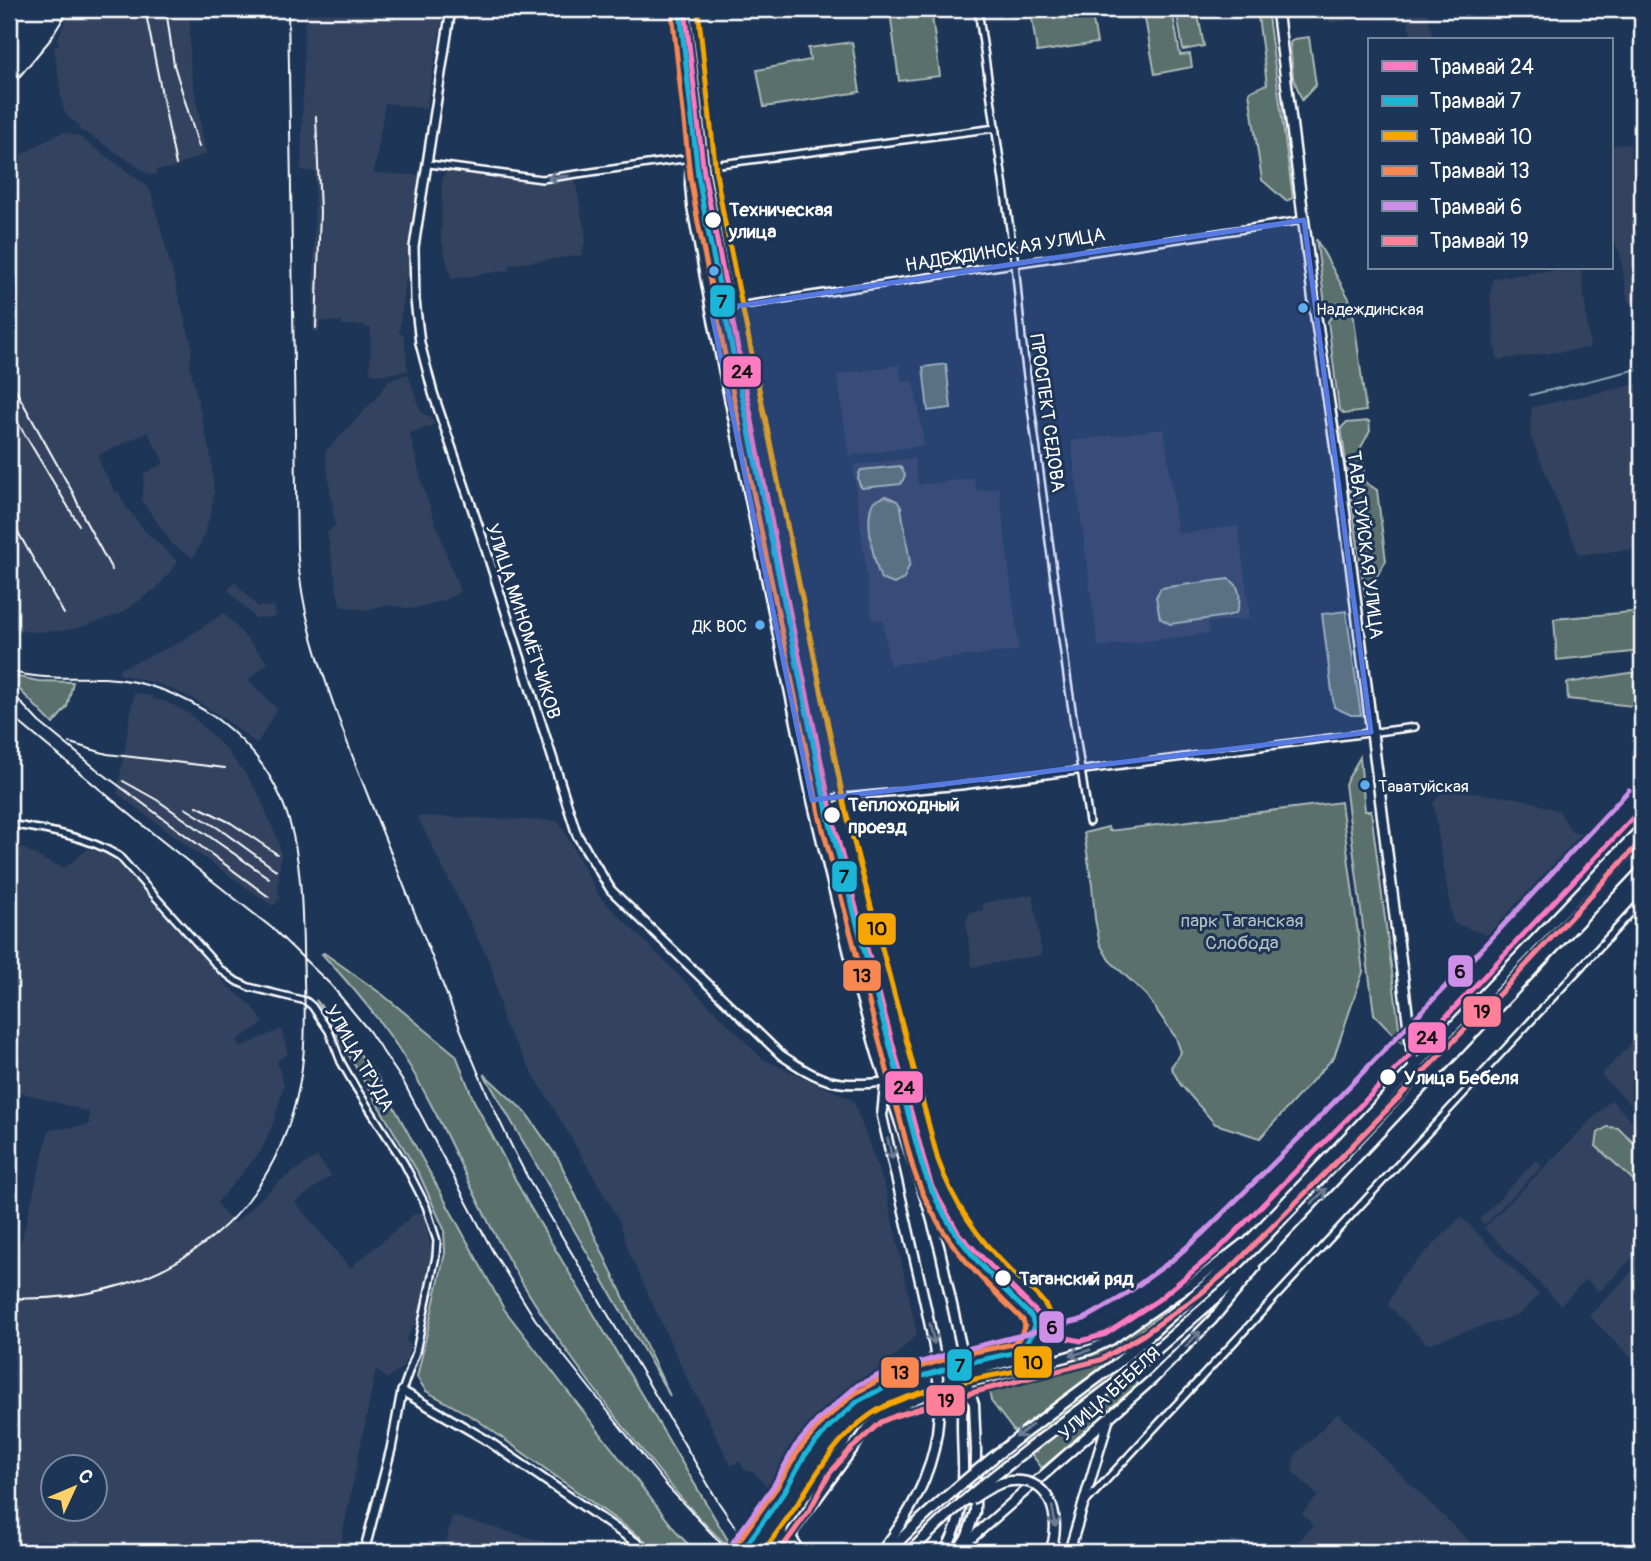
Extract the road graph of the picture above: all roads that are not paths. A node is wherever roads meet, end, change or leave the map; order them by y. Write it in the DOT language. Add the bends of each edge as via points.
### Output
graph roads {
  1 [pos="451,9"];
  2 [pos="677,9"];
  3 [pos="693,9"];
  4 [pos="978,9"];
  5 [pos="1277,9"];
  6 [pos="996,128"];
  7 [pos="690,158"];
  8 [pos="429,164"];
  9 [pos="712,165"];
  10 [pos="1304,220"];
  11 [pos="1015,263"];
  12 [pos="737,306"];
  13 [pos="711,310"];
  14 [pos="1415,727"];
  15 [pos="1371,732"];
  16 [pos="1080,770"];
  17 [pos="812,800"];
  18 [pos="1089,822"];
  19 [pos="9,824"];
  20 [pos="1642,828"];
  21 [pos="1642,854"];
  22 [pos="1642,901"];
  23 [pos="1414,1068"];
  24 [pos="1428,1081"];
  25 [pos="885,1082"];
  26 [pos="1257,1233"];
  27 [pos="1272,1246"];
  28 [pos="966,1383"];
  29 [pos="402,1391"];
  30 [pos="1108,1419"];
  31 [pos="1085,1503"];
  32 [pos="943,1520"];
  33 [pos="364,1552"];
  34 [pos="650,1552"];
  35 [pos="799,1552"];
  36 [pos="881,1552"];
  37 [pos="888,1552"];
  38 [pos="910,1552"];
  39 [pos="944,1552"];
  40 [pos="956,1552"];
  41 [pos="1050,1552"];
  42 [pos="1069,1552"];
  1 -- 8 [label="street, УЛИЦА МИНОМЁТЧИКОВ"];
  2 -- 7 [label="main road"];
  3 -- 9 [label="street"];
  4 -- 6 [label="street, ПРОСПЕКТ СЕДОВА"];
  5 -- 10 [label="main road, ТАВАТУЙСКАЯ УЛИЦА"];
  6 -- 9 [label="street"];
  6 -- 11 [label="street, ПРОСПЕКТ СЕДОВА"];
  7 -- 8 [label="street, one-way" via="542,179"];
  7 -- 13 [label="main road" via="692,206"];
  8 -- 25 [label="street, УЛИЦА МИНОМЁТЧИКОВ" via="414,247 420,343 577,835 611,890 781,1055 827,1081 851,1085"];
  9 -- 12 [label="street"];
  10 -- 11 [label="street, НАДЕЖДИНСКАЯ УЛИЦА"];
  10 -- 15 [label="main road, ТАВАТУЙСКАЯ УЛИЦА"];
  11 -- 12 [label="street, НАДЕЖДИНСКАЯ УЛИЦА"];
  11 -- 16 [label="street, ПРОСПЕКТ СЕДОВА"];
  12 -- 13 [label="street, НАДЕЖДИНСКАЯ УЛИЦА"];
  13 -- 17 [label="main road"];
  14 -- 15 [label="street"];
  15 -- 16 [label="street"];
  15 -- 23 [label="main road, ТАВАТУЙСКАЯ УЛИЦА"];
  16 -- 17 [label="street"];
  16 -- 18 [label="street, ПРОСПЕКТ СЕДОВА"];
  17 -- 25 [label="main road"];
  19 -- 29 [label="street, УЛИЦА ТРУДА" via="54,832 119,856 220,969 249,987 306,1001 321,1019 356,1088 404,1163 426,1206 437,1241 416,1352"];
  20 -- 23 [label="main road, УЛИЦА БЕБЕЛЯ"];
  21 -- 24 [label="main road, УЛИЦА БЕБЕЛЯ"];
  22 -- 31 [label="street"];
  23 -- 24 [label="main road"];
  23 -- 26 [label="main road, УЛИЦА БЕБЕЛЯ"];
  27 -- 24 [label="main road, УЛИЦА БЕБЕЛЯ, one-way"];
  25 -- 28 [label="main road" via="932,1220"];
  25 -- 36 [label="main road, one-way, bridge" via="882,1116 939,1371 940,1406 924,1483"];
  26 -- 28 [label="main road, УЛИЦА БЕБЕЛЯ, one-way" via="1111,1340 1050,1362"];
  26 -- 37 [label="main road, УЛИЦА БЕБЕЛЯ, one-way, bridge" via="1195,1296 1119,1362 990,1458"];
  30 -- 27 [label="main road, УЛИЦА БЕБЕЛЯ, one-way" via="1212,1320"];
  27 -- 32 [label="main road, УЛИЦА БЕБЕЛЯ, bridge" via="1128,1374 1031,1445"];
  28 -- 35 [label="main road, УЛИЦА БЕБЕЛЯ" via="897,1405 868,1428 793,1531"];
  28 -- 39 [label="main road" via="962,1510"];
  28 -- 40 [label="main road" via="974,1404 975,1512"];
  29 -- 33 [label="street"];
  29 -- 34 [label="street" via="485,1439"];
  30 -- 31 [label="main road"];
  30 -- 40 [label="main road, УЛИЦА БЕБЕЛЯ"];
  31 -- 42 [label="main road"];
  32 -- 38 [label="main road, УЛИЦА БЕБЕЛЯ, bridge"];
  32 -- 41 [label="main road, one-way, bridge" via="991,1487 1004,1482 1027,1483 1052,1506 1056,1529"];
}
